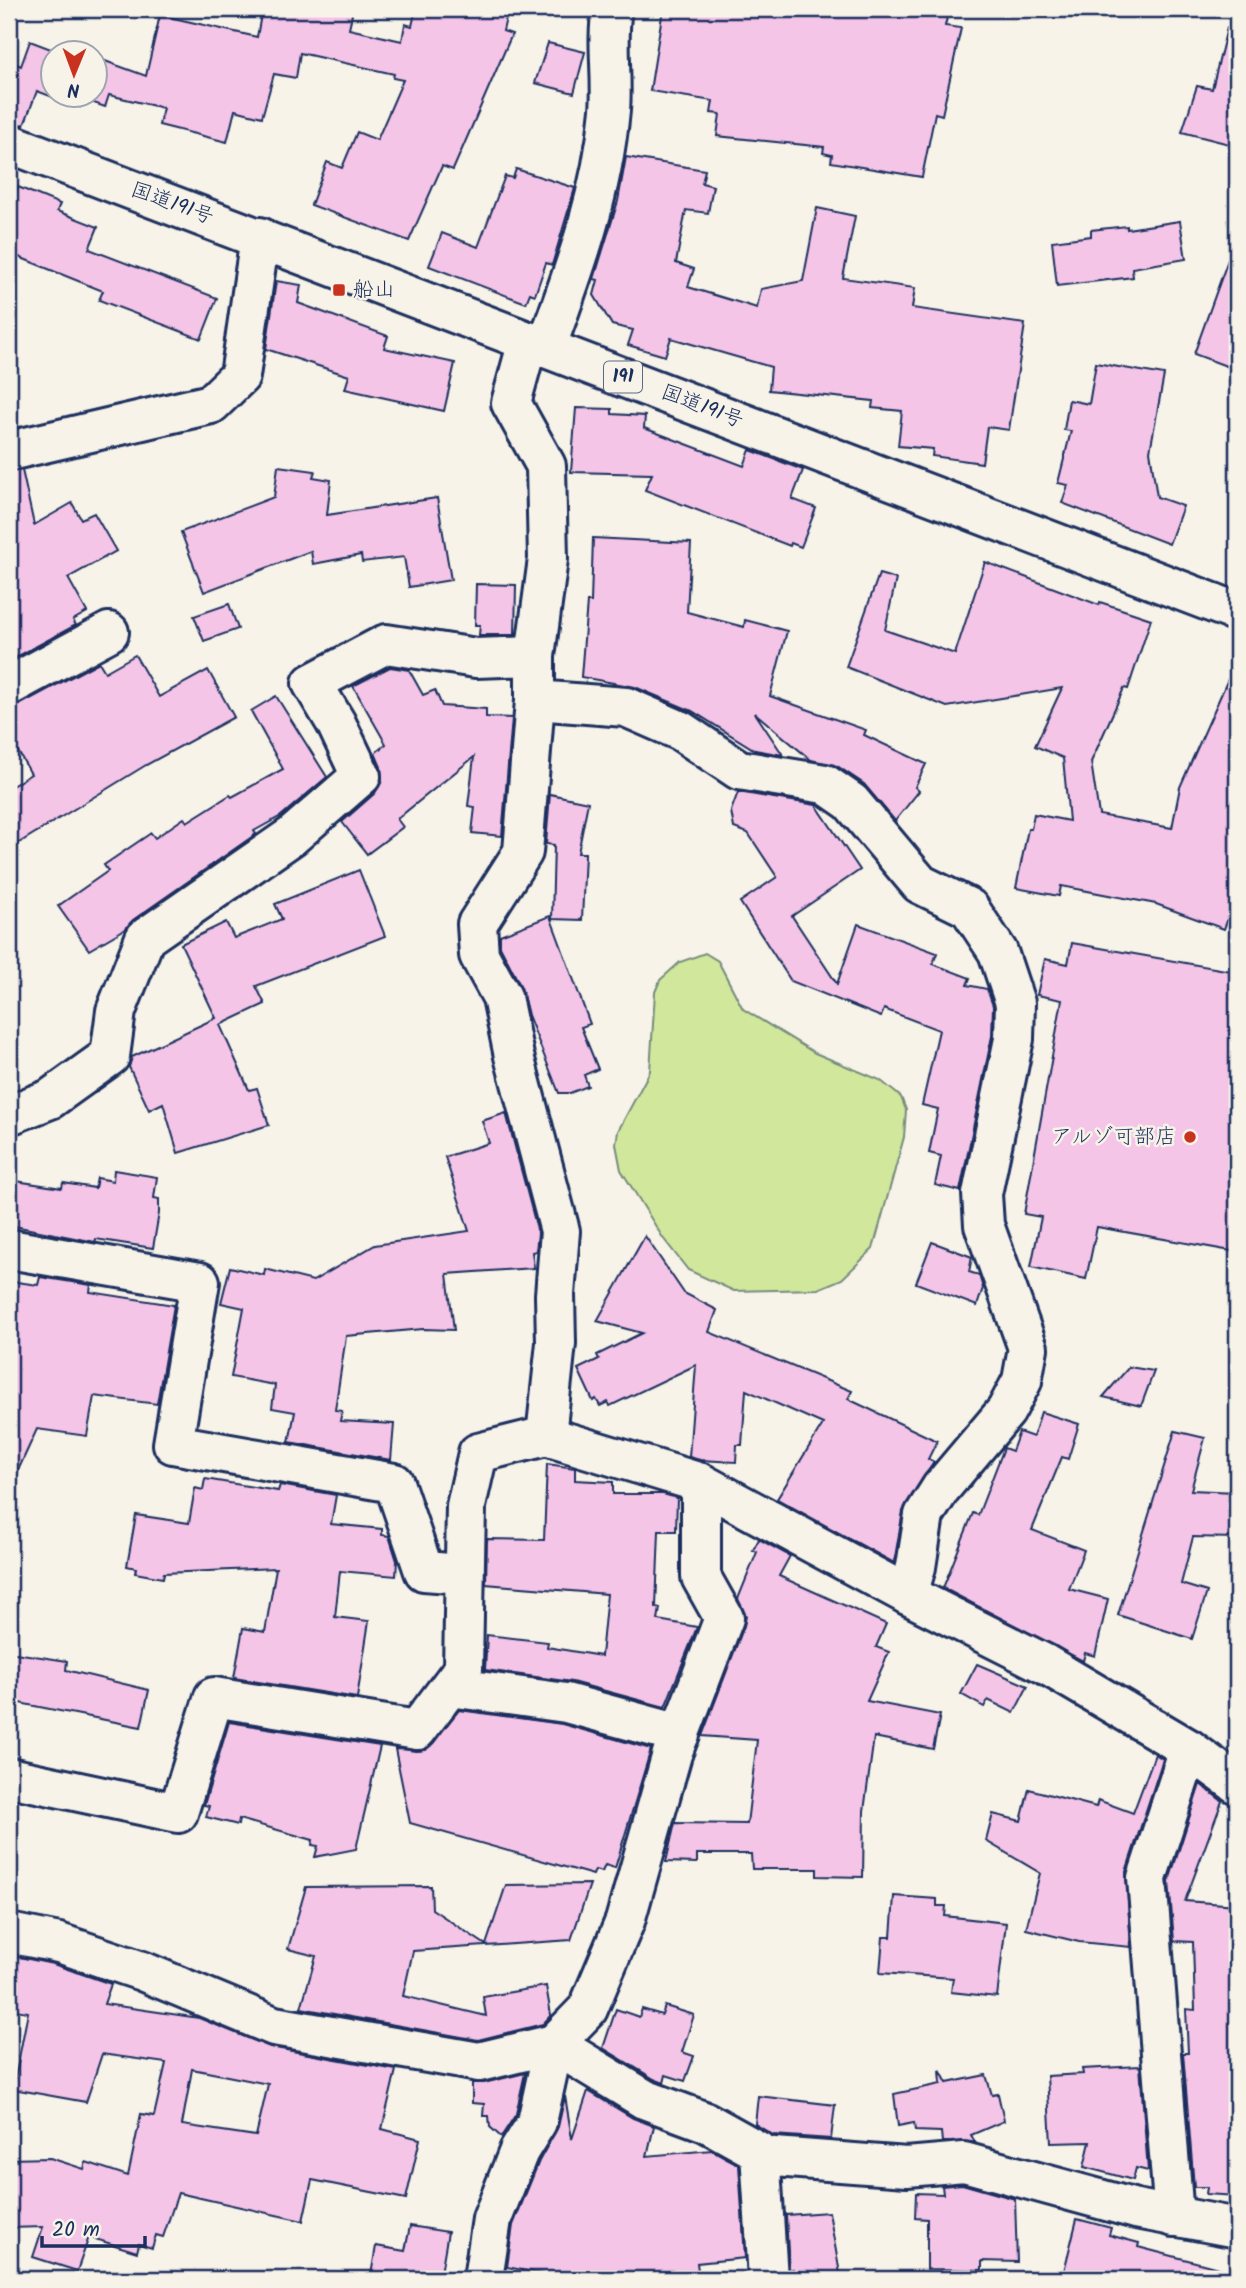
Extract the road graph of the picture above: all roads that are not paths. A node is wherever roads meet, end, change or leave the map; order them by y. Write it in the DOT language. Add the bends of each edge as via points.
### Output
graph roads {
  1 [pos="612,9"];
  2 [pos="9,143"];
  3 [pos="260,237"];
  4 [pos="537,344"];
  5 [pos="9,451"];
  6 [pos="1237,612"];
  7 [pos="109,632"];
  8 [pos="535,656"];
  9 [pos="9,686"];
  10 [pos="535,700"];
  11 [pos="9,1115"];
  12 [pos="9,1249"];
  13 [pos="546,1436"];
  14 [pos="701,1483"];
  15 [pos="463,1574"];
  16 [pos="908,1595"];
  17 [pos="450,1688"];
  18 [pos="680,1734"];
  19 [pos="1189,1749"];
  20 [pos="9,1777"];
  21 [pos="1237,1784"];
  22 [pos="9,1933"];
  23 [pos="554,2044"];
  24 [pos="761,2156"];
  25 [pos="1174,2217"];
  26 [pos="1237,2228"];
  27 [pos="484,2279"];
  28 [pos="768,2279"];
  1 -- 4 [label="main road" via="608,27 610,110 591,223"];
  2 -- 3 [label="main road, 国道191号 / 191"];
  3 -- 4 [label="main road, 国道191号 / 191"];
  3 -- 5 [label="main road" via="240,376 211,404"];
  4 -- 6 [label="main road, 国道191号 / 191"];
  4 -- 8 [label="main road" via="511,403 546,466 548,559"];
  7 -- 9 [label="main road"];
  8 -- 10 [label="main road"];
  8 -- 11 [label="main road" via="476,658 386,644 312,683 361,776 292,836 145,938 116,1011 110,1056 50,1099"];
  10 -- 13 [label="main road" via="523,852 477,924 479,955 502,997 560,1231 556,1343"];
  10 -- 16 [label="main road" via="626,707 681,732 738,770 825,784 851,802 920,884 969,908 998,952 1014,1003 1014,1039 982,1194 984,1224 1028,1348 1022,1381 1006,1411 924,1515"];
  12 -- 15 [label="main road" via="200,1282 173,1444 394,1483 424,1571"];
  13 -- 14 [label="main road"];
  13 -- 15 [label="main road" via="478,1453 466,1506"];
  14 -- 16 [label="main road"];
  14 -- 18 [label="main road" via="701,1577 724,1618"];
  15 -- 17 [label="main road" via="463,1669"];
  16 -- 19 [label="main road" via="1045,1664"];
  17 -- 18 [label="main road" via="577,1705"];
  17 -- 20 [label="main road" via="417,1730 215,1697 178,1813"];
  18 -- 23 [label="main road" via="625,1921 588,2009"];
  19 -- 21 [label="main road"];
  19 -- 25 [label="main road" via="1147,1878"];
  22 -- 23 [label="main road" via="59,1943 142,1971 274,2026 479,2062"];
  23 -- 24 [label="main road" via="644,2099 706,2122"];
  23 -- 27 [label="main road" via="537,2122 519,2151 492,2220"];
  24 -- 25 [label="main road" via="906,2167 964,2162"];
  24 -- 28 [label="main road"];
  25 -- 26 [label="main road"];
}
